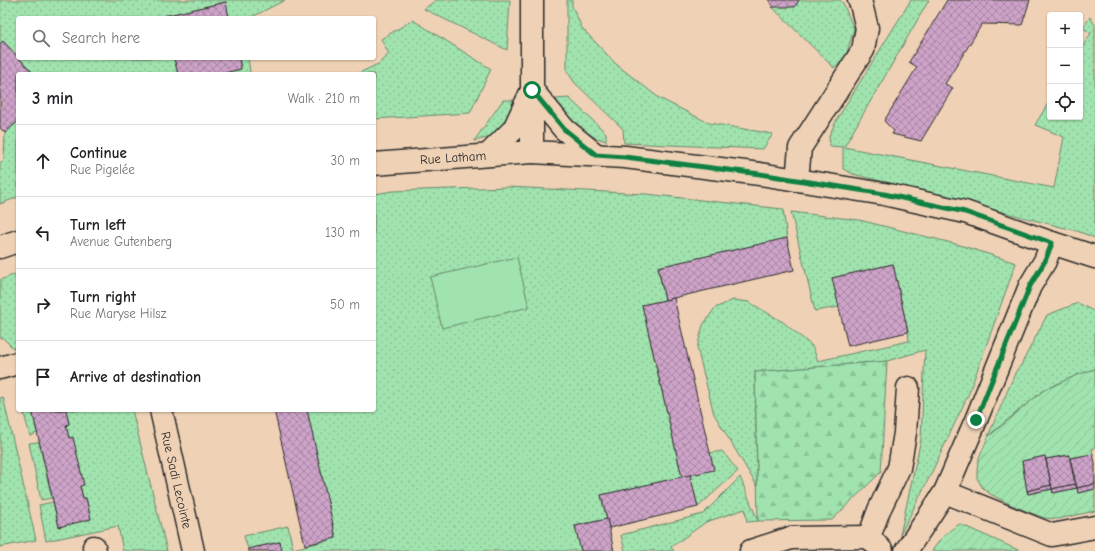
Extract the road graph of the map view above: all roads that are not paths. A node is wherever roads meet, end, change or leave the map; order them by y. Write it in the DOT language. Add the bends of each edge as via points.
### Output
graph roads {
  1 [pos="532,0"];
  2 [pos="859,0"];
  3 [pos="532,90"];
  4 [pos="532,152"];
  5 [pos="488,155"];
  6 [pos="596,155"];
  7 [pos="376,164"];
  8 [pos="797,180"];
  9 [pos="16,242"];
  10 [pos="1052,243"];
  11 [pos="0,247"];
  12 [pos="1095,257"];
  13 [pos="16,364"];
  14 [pos="0,368"];
  15 [pos="908,388"];
  16 [pos="161,412"];
  17 [pos="945,492"];
  18 [pos="1095,527"];
  19 [pos="876,544"];
  20 [pos="193,551"];
  21 [pos="751,551"];
  22 [pos="906,551"];
  1 -- 3 [label="street"];
  2 -- 8 [label="street" via="867,28 864,50 800,148"];
  3 -- 4 [label="street"];
  3 -- 5 [label="street" via="514,129"];
  3 -- 6 [label="street" via="564,129"];
  4 -- 5 [label="street, Rue Latham"];
  4 -- 6 [label="street, Rue Latham"];
  5 -- 7 [label="street, Rue Latham"];
  6 -- 8 [label="street, Rue Latham"];
  8 -- 10 [label="street, Rue Latham" via="884,194 965,212"];
  9 -- 11 [label="street"];
  10 -- 12 [label="street, Rue Latham"];
  10 -- 17 [label="street" via="1030,286"];
  13 -- 14 [label="street"];
  15 -- 19 [label="street" via="905,433 899,468 879,510"];
  16 -- 20 [label="street, Rue Sadi Lecointe"];
  17 -- 18 [label="street" via="1052,535"];
  17 -- 22 [label="street"];
  19 -- 21 [label="street" via="791,538"];
}
